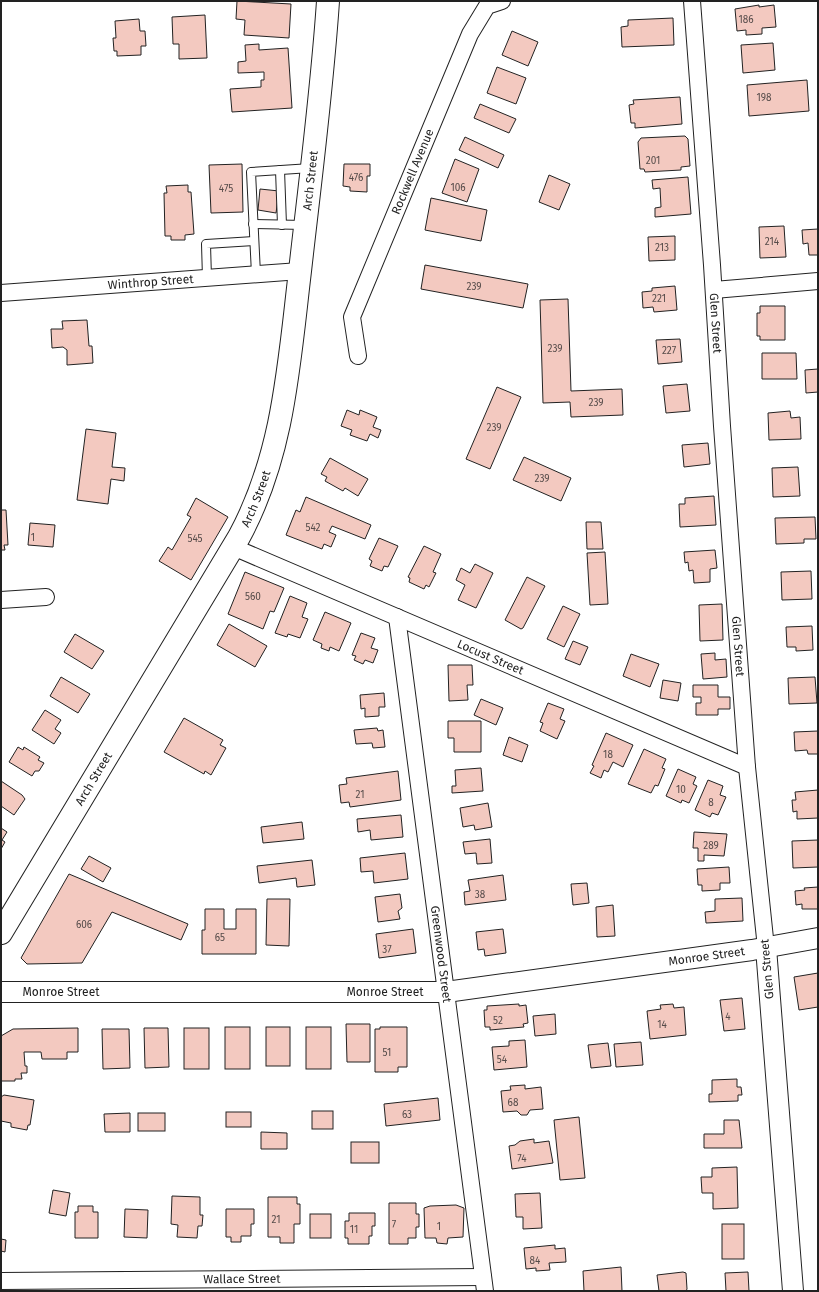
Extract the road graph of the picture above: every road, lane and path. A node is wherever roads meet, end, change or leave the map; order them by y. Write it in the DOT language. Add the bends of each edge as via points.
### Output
graph roads {
  1 [pos="328,1"];
  2 [pos="502,1"];
  3 [pos="692,1"];
  4 [pos="311,168"];
  5 [pos="280,170"];
  6 [pos="253,224"];
  7 [pos="282,225"];
  8 [pos="306,225"];
  9 [pos="254,241"];
  10 [pos="300,271"];
  11 [pos="256,274"];
  12 [pos="208,278"];
  13 [pos="818,281"];
  14 [pos="714,290"];
  15 [pos="1,293"];
  16 [pos="358,356"];
  17 [pos="233,547"];
  18 [pos="46,597"];
  19 [pos="1,600"];
  20 [pos="397,617"];
  21 [pos="747,767"];
  22 [pos="1,933"];
  23 [pos="818,938"];
  24 [pos="766,948"];
  25 [pos="1,992"];
  26 [pos="446,992"];
  27 [pos="1,1281"];
  28 [pos="484,1284"];
  29 [pos="793,1291"];
  1 -- 4 [label="main road, Arch Street"];
  2 -- 16 [label="street, Rockwell Avenue" via="487,6 470,34 352,317"];
  3 -- 14 [label="street, Glen Street"];
  4 -- 5 [label="lane"];
  4 -- 8 [label="main road, Arch Street"];
  5 -- 6 [label="lane" via="250,172"];
  5 -- 7 [label="lane"];
  6 -- 7 [label="lane"];
  6 -- 9 [label="lane"];
  7 -- 8 [label="lane"];
  8 -- 10 [label="main road, Arch Street"];
  9 -- 11 [label="lane"];
  9 -- 12 [label="lane" via="206,244"];
  10 -- 11 [label="street, Winthrop Street"];
  10 -- 17 [label="main road, Arch Street" via="288,380 278,436 259,494"];
  11 -- 12 [label="street, Winthrop Street"];
  12 -- 15 [label="street, Winthrop Street"];
  13 -- 14 [label="street"];
  14 -- 21 [label="street, Glen Street"];
  17 -- 20 [label="street, Locust Street"];
  17 -- 22 [label="main road, Arch Street"];
  18 -- 19 [label="street"];
  20 -- 21 [label="street, Locust Street"];
  20 -- 26 [label="street, Greenwood Street"];
  21 -- 24 [label="street, Glen Street"];
  23 -- 24 [label="street, Monroe Street"];
  24 -- 26 [label="street, Monroe Street"];
  24 -- 29 [label="street, Glen Street"];
  25 -- 26 [label="street, Monroe Street"];
  26 -- 28 [label="street, Greenwood Street"];
  27 -- 28 [label="street, Wallace Street"];
}
